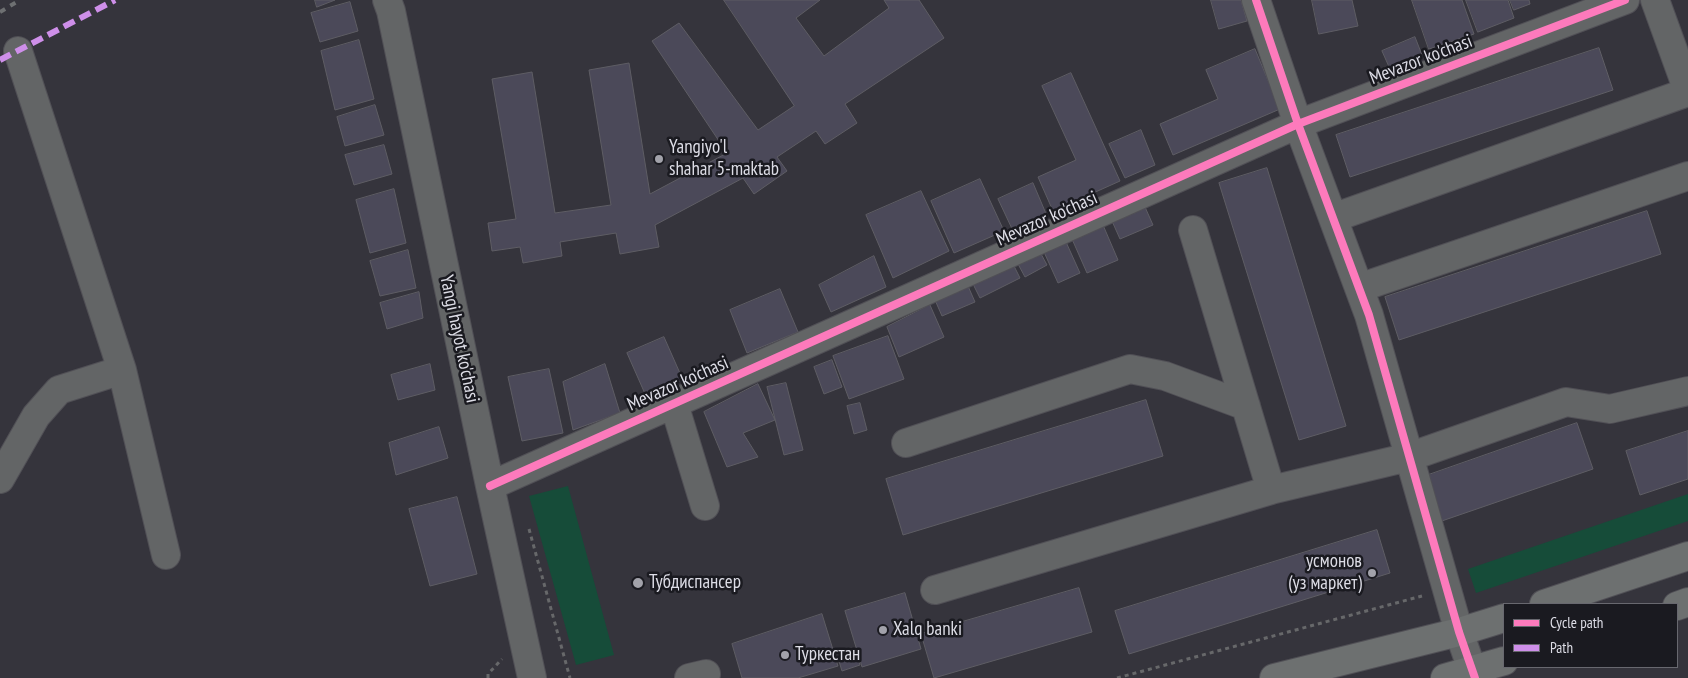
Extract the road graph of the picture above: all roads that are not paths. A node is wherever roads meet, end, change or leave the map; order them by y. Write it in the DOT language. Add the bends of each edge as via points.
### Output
graph roads {
  1 [pos="387,0"];
  2 [pos="1256,0"];
  3 [pos="1625,0"];
  4 [pos="1655,0"];
  5 [pos="18,51"];
  6 [pos="1688,91"];
  7 [pos="1298,124"];
  8 [pos="1688,176"];
  9 [pos="1333,218"];
  10 [pos="1193,230"];
  11 [pos="1359,288"];
  12 [pos="122,370"];
  13 [pos="1688,391"];
  14 [pos="674,404"];
  15 [pos="1246,406"];
  16 [pos="906,443"];
  17 [pos="1409,457"];
  18 [pos="0,479"];
  19 [pos="490,486"];
  20 [pos="1271,490"];
  21 [pos="705,506"];
  22 [pos="166,555"];
  23 [pos="1688,556"];
  24 [pos="935,590"];
  25 [pos="1547,603"];
  26 [pos="1503,618"];
  27 [pos="1460,632"];
  28 [pos="1503,661"];
  29 [pos="1474,675"];
  30 [pos="532,678"];
  31 [pos="1274,678"];
  32 [pos="1445,678"];
  1 -- 19 [label="street, Yangi hayot ko'chasi" via="392,11"];
  2 -- 7 [label="street"];
  3 -- 7 [label="street, Mevazor ko'chasi"];
  4 -- 6 [label="street"];
  5 -- 12 [label="street"];
  6 -- 9 [label="street"];
  7 -- 9 [label="street"];
  7 -- 14 [label="street, Mevazor ko'chasi"];
  8 -- 11 [label="street"];
  9 -- 11 [label="street"];
  10 -- 15 [label="street"];
  11 -- 17 [label="street"];
  12 -- 18 [label="street" via="59,390 36,416"];
  12 -- 22 [label="street"];
  13 -- 17 [label="street" via="1610,409 1566,402"];
  14 -- 19 [label="street, Mevazor ko'chasi"];
  14 -- 21 [label="street"];
  15 -- 16 [label="street" via="1164,376 1130,369"];
  15 -- 20 [label="street"];
  17 -- 20 [label="street"];
  17 -- 27 [label="street"];
  19 -- 30 [label="street, Yangi hayot ko'chasi"];
  20 -- 24 [label="street"];
  23 -- 25 [label="main road"];
  26 -- 27 [label="main road"];
  27 -- 29 [label="street"];
  27 -- 31 [label="main road"];
  28 -- 29 [label="main road"];
  29 -- 32 [label="main road"];
}
